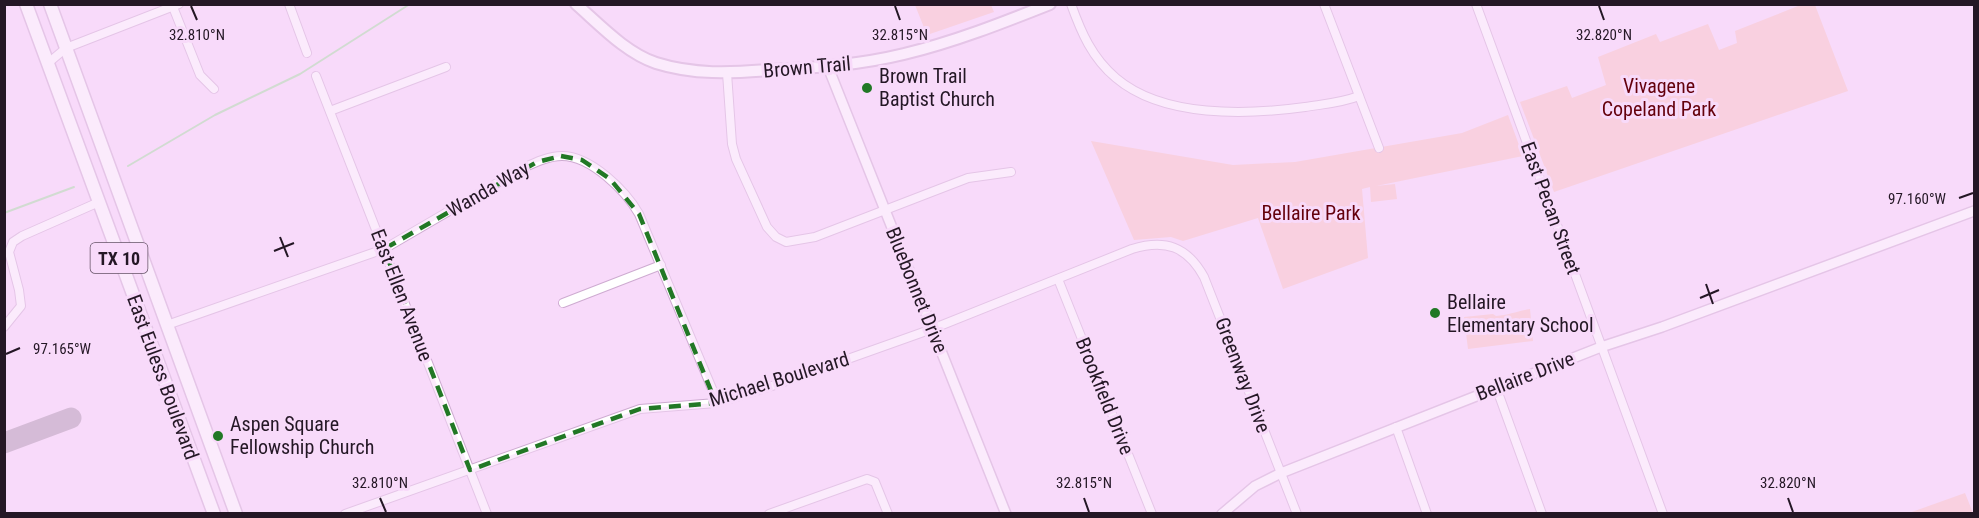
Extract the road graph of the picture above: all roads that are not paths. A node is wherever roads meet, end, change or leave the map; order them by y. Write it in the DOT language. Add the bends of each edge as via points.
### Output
graph roads {
  1 [pos="26,4"];
  2 [pos="50,4"];
  3 [pos="289,4"];
  4 [pos="576,4"];
  5 [pos="1050,4"];
  6 [pos="1071,4"];
  7 [pos="1324,4"];
  8 [pos="1476,4"];
  9 [pos="176,6"];
  10 [pos="66,48"];
  11 [pos="308,53"];
  12 [pos="47,64"];
  13 [pos="446,67"];
  14 [pos="828,67"];
  15 [pos="727,73"];
  16 [pos="316,76"];
  17 [pos="214,89"];
  18 [pos="1359,96"];
  19 [pos="330,111"];
  20 [pos="1378,148"];
  21 [pos="1011,172"];
  22 [pos="99,202"];
  23 [pos="885,209"];
  24 [pos="1974,211"];
  25 [pos="1174,248"];
  26 [pos="384,249"];
  27 [pos="661,265"];
  28 [pos="1058,279"];
  29 [pos="563,303"];
  30 [pos="167,325"];
  31 [pos="4,327"];
  32 [pos="932,329"];
  33 [pos="1601,346"];
  34 [pos="1496,387"];
  35 [pos="716,403"];
  36 [pos="1395,427"];
  37 [pos="470,470"];
  38 [pos="1281,473"];
  39 [pos="214,513"];
  40 [pos="236,513"];
  41 [pos="345,513"];
  42 [pos="487,513"];
  43 [pos="770,513"];
  44 [pos="888,513"];
  45 [pos="1006,513"];
  46 [pos="1152,513"];
  47 [pos="1222,513"];
  48 [pos="1297,513"];
  49 [pos="1427,513"];
  50 [pos="1542,513"];
  51 [pos="1663,513"];
  1 -- 12 [label="main road, East Euless Boulevard / TX 10"];
  2 -- 10 [label="main road, East Euless Boulevard / TX 10"];
  3 -- 11 [label="street"];
  4 -- 15 [label="main road, Brown Trail" via="626,46 655,63 693,72"];
  5 -- 14 [label="main road, Brown Trail" via="939,45"];
  6 -- 18 [label="street" via="1088,46 1107,70 1129,87 1157,100 1206,110 1253,113 1344,102"];
  7 -- 18 [label="street"];
  8 -- 33 [label="street, East Pecan Street"];
  9 -- 10 [label="street"];
  9 -- 17 [label="street" via="200,75"];
  10 -- 12 [label="street"];
  10 -- 30 [label="main road, East Euless Boulevard / TX 10"];
  12 -- 22 [label="main road, East Euless Boulevard / TX 10"];
  13 -- 19 [label="street"];
  14 -- 15 [label="main road, Brown Trail"];
  14 -- 23 [label="street, Bluebonnet Drive"];
  15 -- 23 [label="street" via="736,159 767,227 776,237 786,242 802,240"];
  16 -- 19 [label="street, East Ellen Avenue"];
  18 -- 20 [label="street"];
  19 -- 26 [label="street, East Ellen Avenue"];
  21 -- 23 [label="street" via="968,178"];
  22 -- 31 [label="street" via="13,242 9,252 21,302"];
  22 -- 39 [label="main road, East Euless Boulevard / TX 10"];
  23 -- 32 [label="street, Bluebonnet Drive"];
  24 -- 33 [label="street, Bellaire Drive"];
  25 -- 28 [label="street, Michael Boulevard" via="1143,246"];
  25 -- 38 [label="street, Greenway Drive" via="1191,258 1204,277"];
  26 -- 27 [label="street, Wanda Way" via="522,169 561,156 582,160 631,198"];
  26 -- 30 [label="street, Wanda Way"];
  26 -- 37 [label="street, East Ellen Avenue"];
  27 -- 29 [label="street"];
  27 -- 35 [label="street, Wanda Way"];
  28 -- 32 [label="street, Michael Boulevard"];
  28 -- 46 [label="street, Brookfield Drive"];
  30 -- 40 [label="main road, East Euless Boulevard / TX 10"];
  32 -- 35 [label="street, Michael Boulevard"];
  32 -- 45 [label="street, Bluebonnet Drive"];
  33 -- 34 [label="street, Bellaire Drive"];
  33 -- 51 [label="street, East Pecan Street"];
  34 -- 36 [label="street, Bellaire Drive"];
  34 -- 50 [label="street"];
  35 -- 37 [label="street, Michael Boulevard" via="640,409"];
  36 -- 38 [label="street, Bellaire Drive"];
  36 -- 49 [label="street"];
  37 -- 41 [label="street, Michael Boulevard"];
  37 -- 42 [label="street, East Ellen Avenue"];
  38 -- 47 [label="street, Bellaire Drive" via="1255,486"];
  38 -- 48 [label="street, Greenway Drive"];
  43 -- 44 [label="street" via="867,480 875,482"];
}
